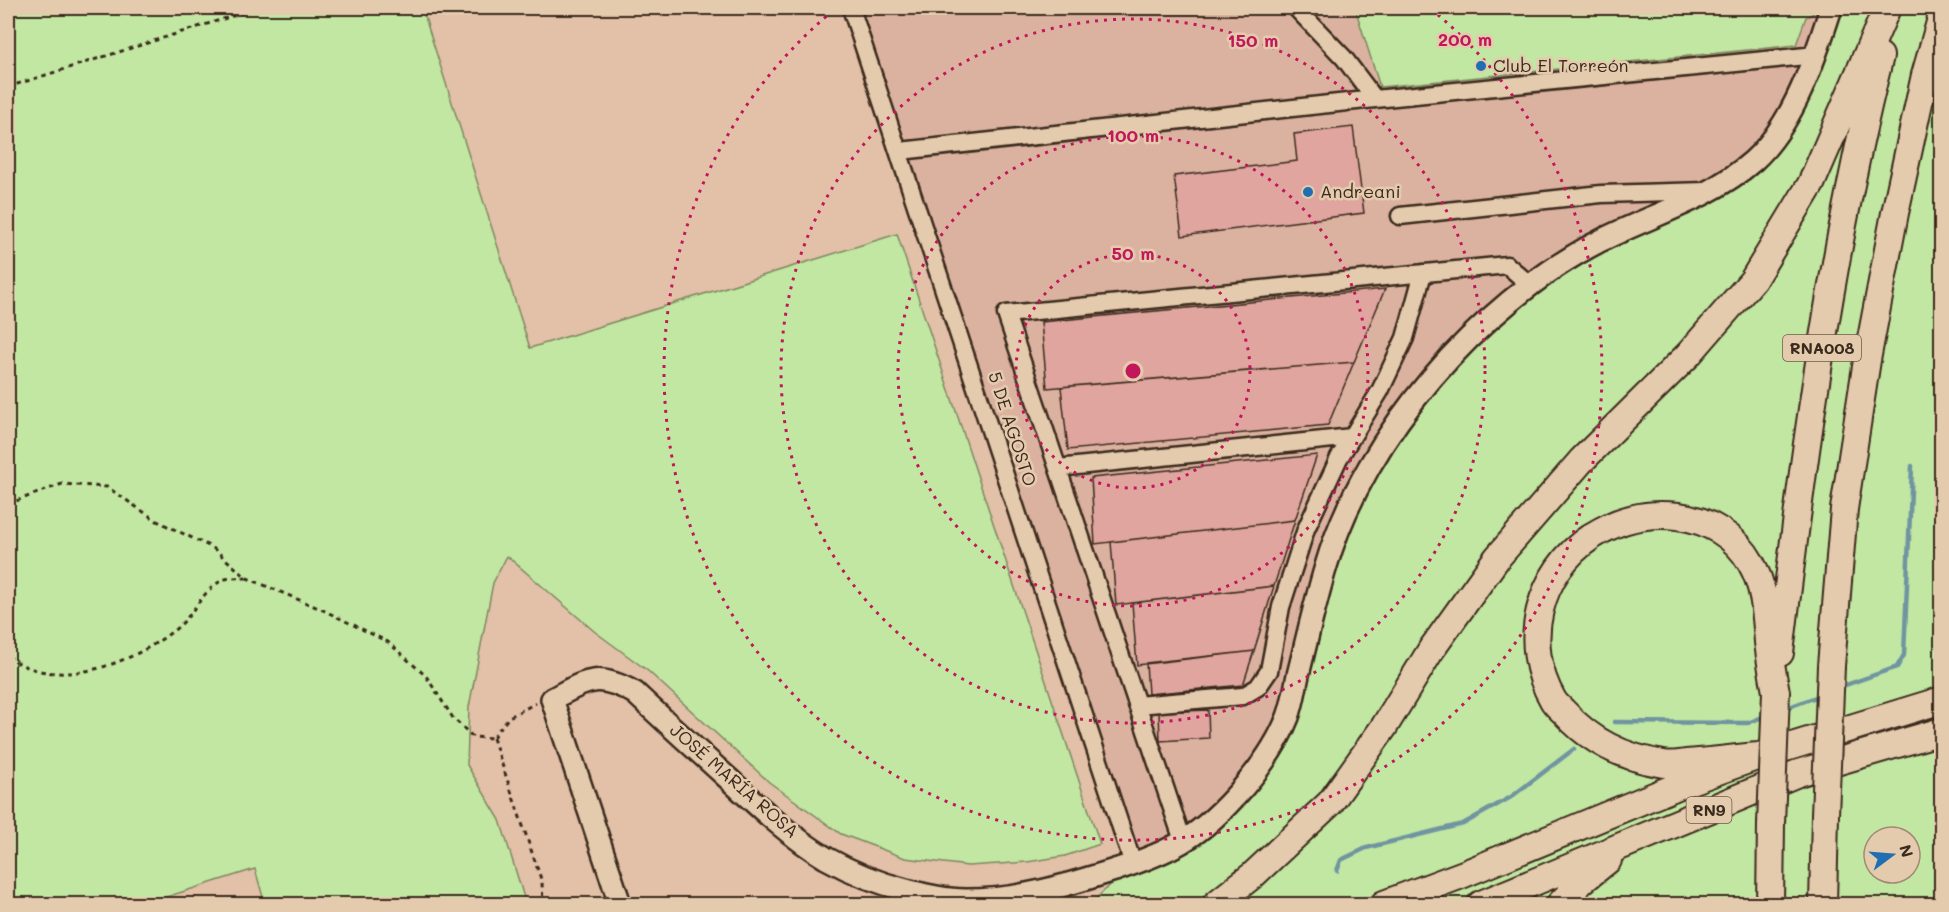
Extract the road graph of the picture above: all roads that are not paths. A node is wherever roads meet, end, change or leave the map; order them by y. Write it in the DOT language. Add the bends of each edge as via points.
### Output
graph roads {
  1 [pos="852,8"];
  2 [pos="1296,8"];
  3 [pos="1831,8"];
  4 [pos="1887,8"];
  5 [pos="1892,8"];
  6 [pos="1941,15"];
  7 [pos="1816,55"];
  8 [pos="1375,99"];
  9 [pos="900,151"];
  10 [pos="1709,191"];
  11 [pos="1400,216"];
  12 [pos="1423,273"];
  13 [pos="1530,285"];
  14 [pos="1352,436"];
  15 [pos="1058,468"];
  16 [pos="1776,692"];
  17 [pos="1941,700"];
  18 [pos="1137,705"];
  19 [pos="1941,731"];
  20 [pos="1759,756"];
  21 [pos="1651,833"];
  22 [pos="1183,842"];
  23 [pos="1133,864"];
  24 [pos="1769,900"];
  25 [pos="620,904"];
  26 [pos="1216,904"];
  27 [pos="1384,904"];
  28 [pos="1481,904"];
  29 [pos="1560,904"];
  30 [pos="1823,904"];
  1 -- 9 [label="street, 5 DE AGOSTO"];
  2 -- 8 [label="street" via="1344,58"];
  3 -- 7 [label="main road, JOSÉ MARÍA ROSA"];
  4 -- 26 [label="highway" via="1810,184 1753,280 1688,355 1581,461 1497,558 1330,803 1254,875"];
  5 -- 16 [label="highway, RNA008" via="1844,212 1811,411"];
  6 -- 30 [label="highway, RNA008, bridge" via="1898,202 1867,360 1844,509 1832,666"];
  7 -- 8 [label="street"];
  7 -- 10 [label="main road, JOSÉ MARÍA ROSA" via="1781,128 1754,160"];
  8 -- 9 [label="street"];
  9 -- 23 [label="street, 5 DE AGOSTO"];
  10 -- 11 [label="street" via="1601,194"];
  10 -- 13 [label="main road, JOSÉ MARÍA ROSA" via="1595,243"];
  12 -- 13 [label="street" via="1507,265"];
  12 -- 14 [label="street" via="1405,338 1380,391"];
  12 -- 15 [label="street" via="1006,314"];
  13 -- 22 [label="main road, JOSÉ MARÍA ROSA" via="1477,331 1432,378 1358,486 1326,564 1287,718 1261,766 1224,809"];
  14 -- 15 [label="street"];
  14 -- 18 [label="street" via="1306,529 1281,608 1269,671 1258,687 1243,696"];
  15 -- 18 [label="street"];
  16 -- 20 [label="highway" via="1764,595 1752,564 1736,542 1713,526 1668,515 1634,517 1606,527 1580,544 1558,566 1542,596 1535,629 1538,664 1553,700 1578,728 1603,745 1666,765"];
  16 -- 24 [label="highway, RNA008, bridge"];
  17 -- 20 [label="highway, RN9"];
  18 -- 22 [label="street"];
  19 -- 21 [label="highway, RN9" via="1798,774"];
  20 -- 27 [label="highway, RN9"];
  21 -- 28 [label="highway, RN9"];
  21 -- 29 [label="highway" via="1582,880"];
  22 -- 23 [label="main road, JOSÉ MARÍA ROSA"];
  23 -- 25 [label="main road, JOSÉ MARÍA ROSA" via="1053,890 1003,898 932,897 895,887 857,873 797,838 635,693 616,683 588,680 552,699"];
}
